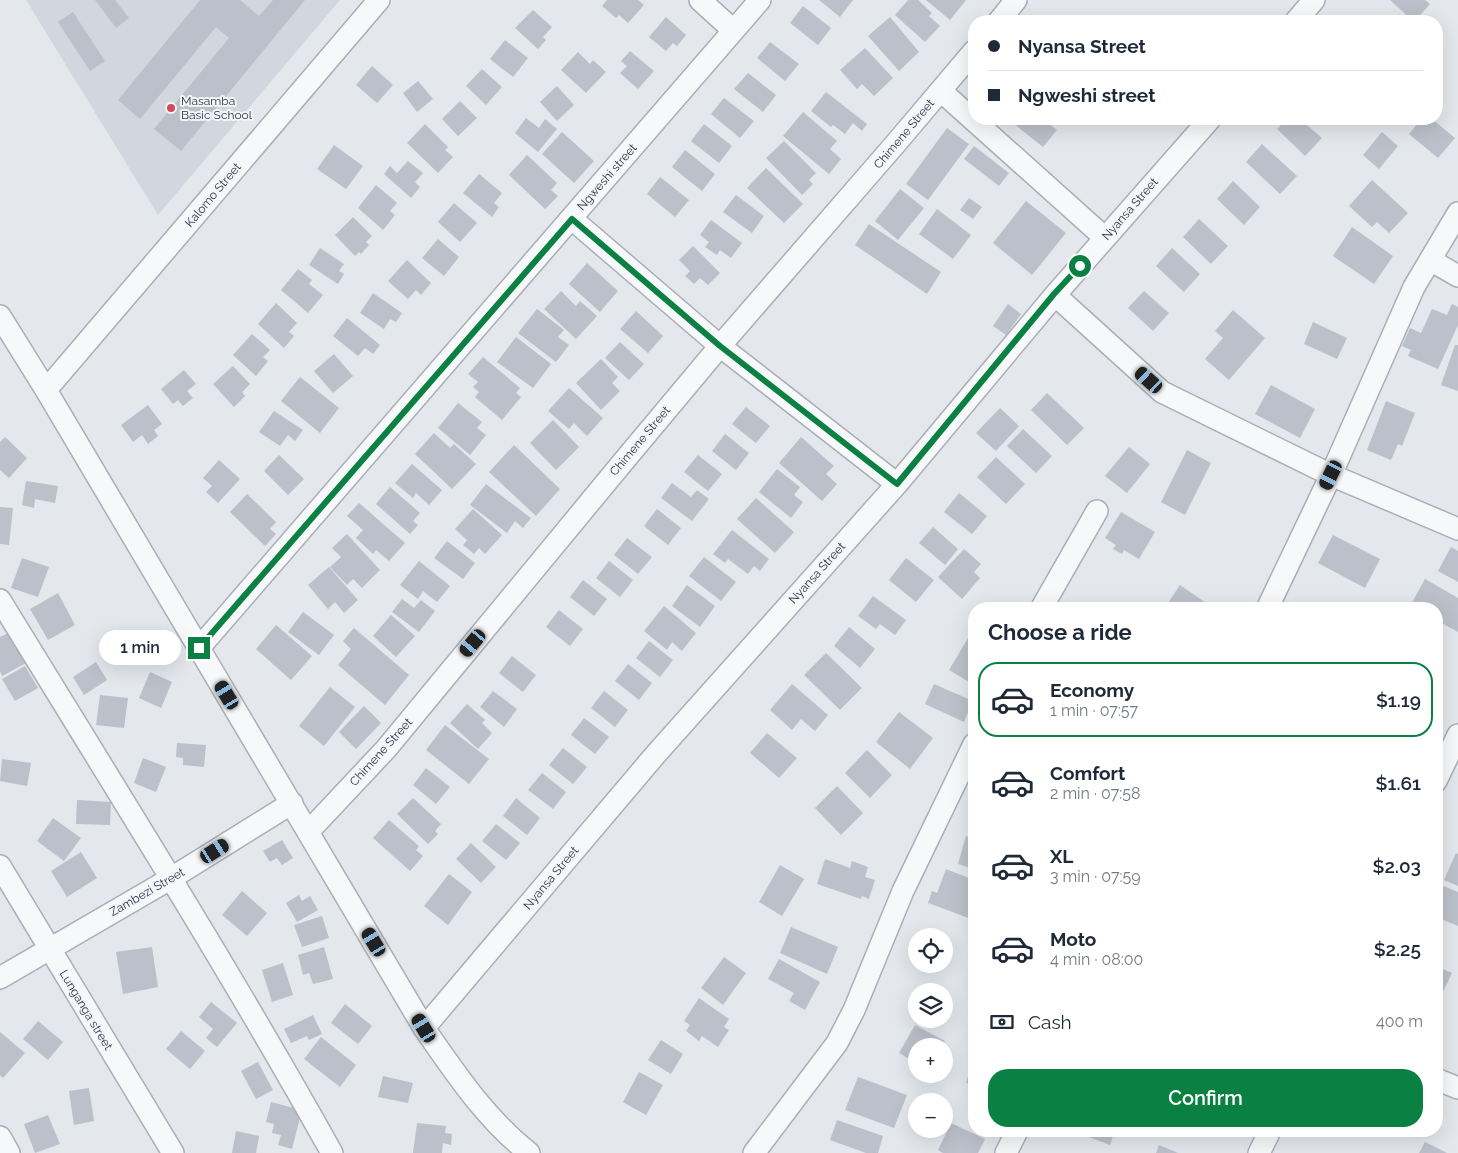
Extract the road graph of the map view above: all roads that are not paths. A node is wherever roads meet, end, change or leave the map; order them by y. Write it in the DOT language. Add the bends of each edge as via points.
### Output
graph roads {
  1 [pos="379,0"];
  2 [pos="700,0"];
  3 [pos="760,0"];
  4 [pos="1016,0"];
  5 [pos="1314,0"];
  6 [pos="1004,15"];
  7 [pos="1301,15"];
  8 [pos="734,30"];
  9 [pos="968,58"];
  10 [pos="941,91"];
  11 [pos="968,115"];
  12 [pos="979,125"];
  13 [pos="1205,125"];
  14 [pos="1458,213"];
  15 [pos="572,219"];
  16 [pos="1105,238"];
  17 [pos="1430,260"];
  18 [pos="1458,276"];
  19 [pos="1054,294"];
  20 [pos="0,316"];
  21 [pos="720,346"];
  22 [pos="46,390"];
  23 [pos="1331,475"];
  24 [pos="897,484"];
  25 [pos="1097,511"];
  26 [pos="1458,530"];
  27 [pos="0,600"];
  28 [pos="1045,602"];
  29 [pos="1270,602"];
  30 [pos="199,648"];
  31 [pos="1458,735"];
  32 [pos="1443,766"];
  33 [pos="968,771"];
  34 [pos="292,803"];
  35 [pos="308,832"];
  36 [pos="0,866"];
  37 [pos="170,879"];
  38 [pos="49,949"];
  39 [pos="0,978"];
  40 [pos="424,1028"];
  41 [pos="1443,1082"];
  42 [pos="1458,1088"];
  43 [pos="0,1137"];
  44 [pos="1014,1137"];
  45 [pos="1267,1137"];
  46 [pos="9,1153"];
  47 [pos="172,1153"];
  48 [pos="332,1153"];
  49 [pos="529,1153"];
  50 [pos="754,1153"];
  51 [pos="1006,1153"];
  52 [pos="1260,1153"];
  1 -- 22 [label="street, Kalomo Street"];
  2 -- 8 [label="street"];
  3 -- 8 [label="street, Ngweshi street"];
  4 -- 6 [label="street"];
  5 -- 7 [label="street"];
  8 -- 15 [label="street, Ngweshi street"];
  9 -- 10 [label="street, Chimene Street"];
  10 -- 11 [label="street"];
  10 -- 21 [label="street, Chimene Street"];
  12 -- 16 [label="street"];
  13 -- 16 [label="street, Nyansa Street"];
  14 -- 17 [label="street"];
  15 -- 21 [label="street"];
  15 -- 30 [label="street, Ngweshi street"];
  16 -- 19 [label="street, Nyansa Street"];
  17 -- 18 [label="street"];
  17 -- 23 [label="street" via="1414,287"];
  19 -- 23 [label="street" via="1162,392"];
  19 -- 24 [label="street, Nyansa Street"];
  20 -- 22 [label="street"];
  21 -- 24 [label="street"];
  21 -- 35 [label="street, Chimene Street" via="386,749"];
  22 -- 30 [label="street"];
  23 -- 26 [label="street"];
  23 -- 29 [label="street"];
  24 -- 40 [label="street, Nyansa Street" via="656,754"];
  25 -- 28 [label="street"];
  27 -- 37 [label="street"];
  30 -- 34 [label="street"];
  31 -- 32 [label="street"];
  33 -- 50 [label="street" via="903,891 837,1043"];
  34 -- 35 [label="street"];
  34 -- 37 [label="street, Zambezi Street"];
  35 -- 40 [label="street"];
  36 -- 38 [label="street, Lunganga street"];
  37 -- 38 [label="street, Zambezi Street"];
  37 -- 48 [label="street"];
  38 -- 39 [label="street, Zambezi Street"];
  38 -- 47 [label="street, Lunganga street"];
  40 -- 49 [label="street" via="490,1118"];
  41 -- 42 [label="street"];
  43 -- 46 [label="street"];
  44 -- 51 [label="street"];
  45 -- 52 [label="street"];
}
